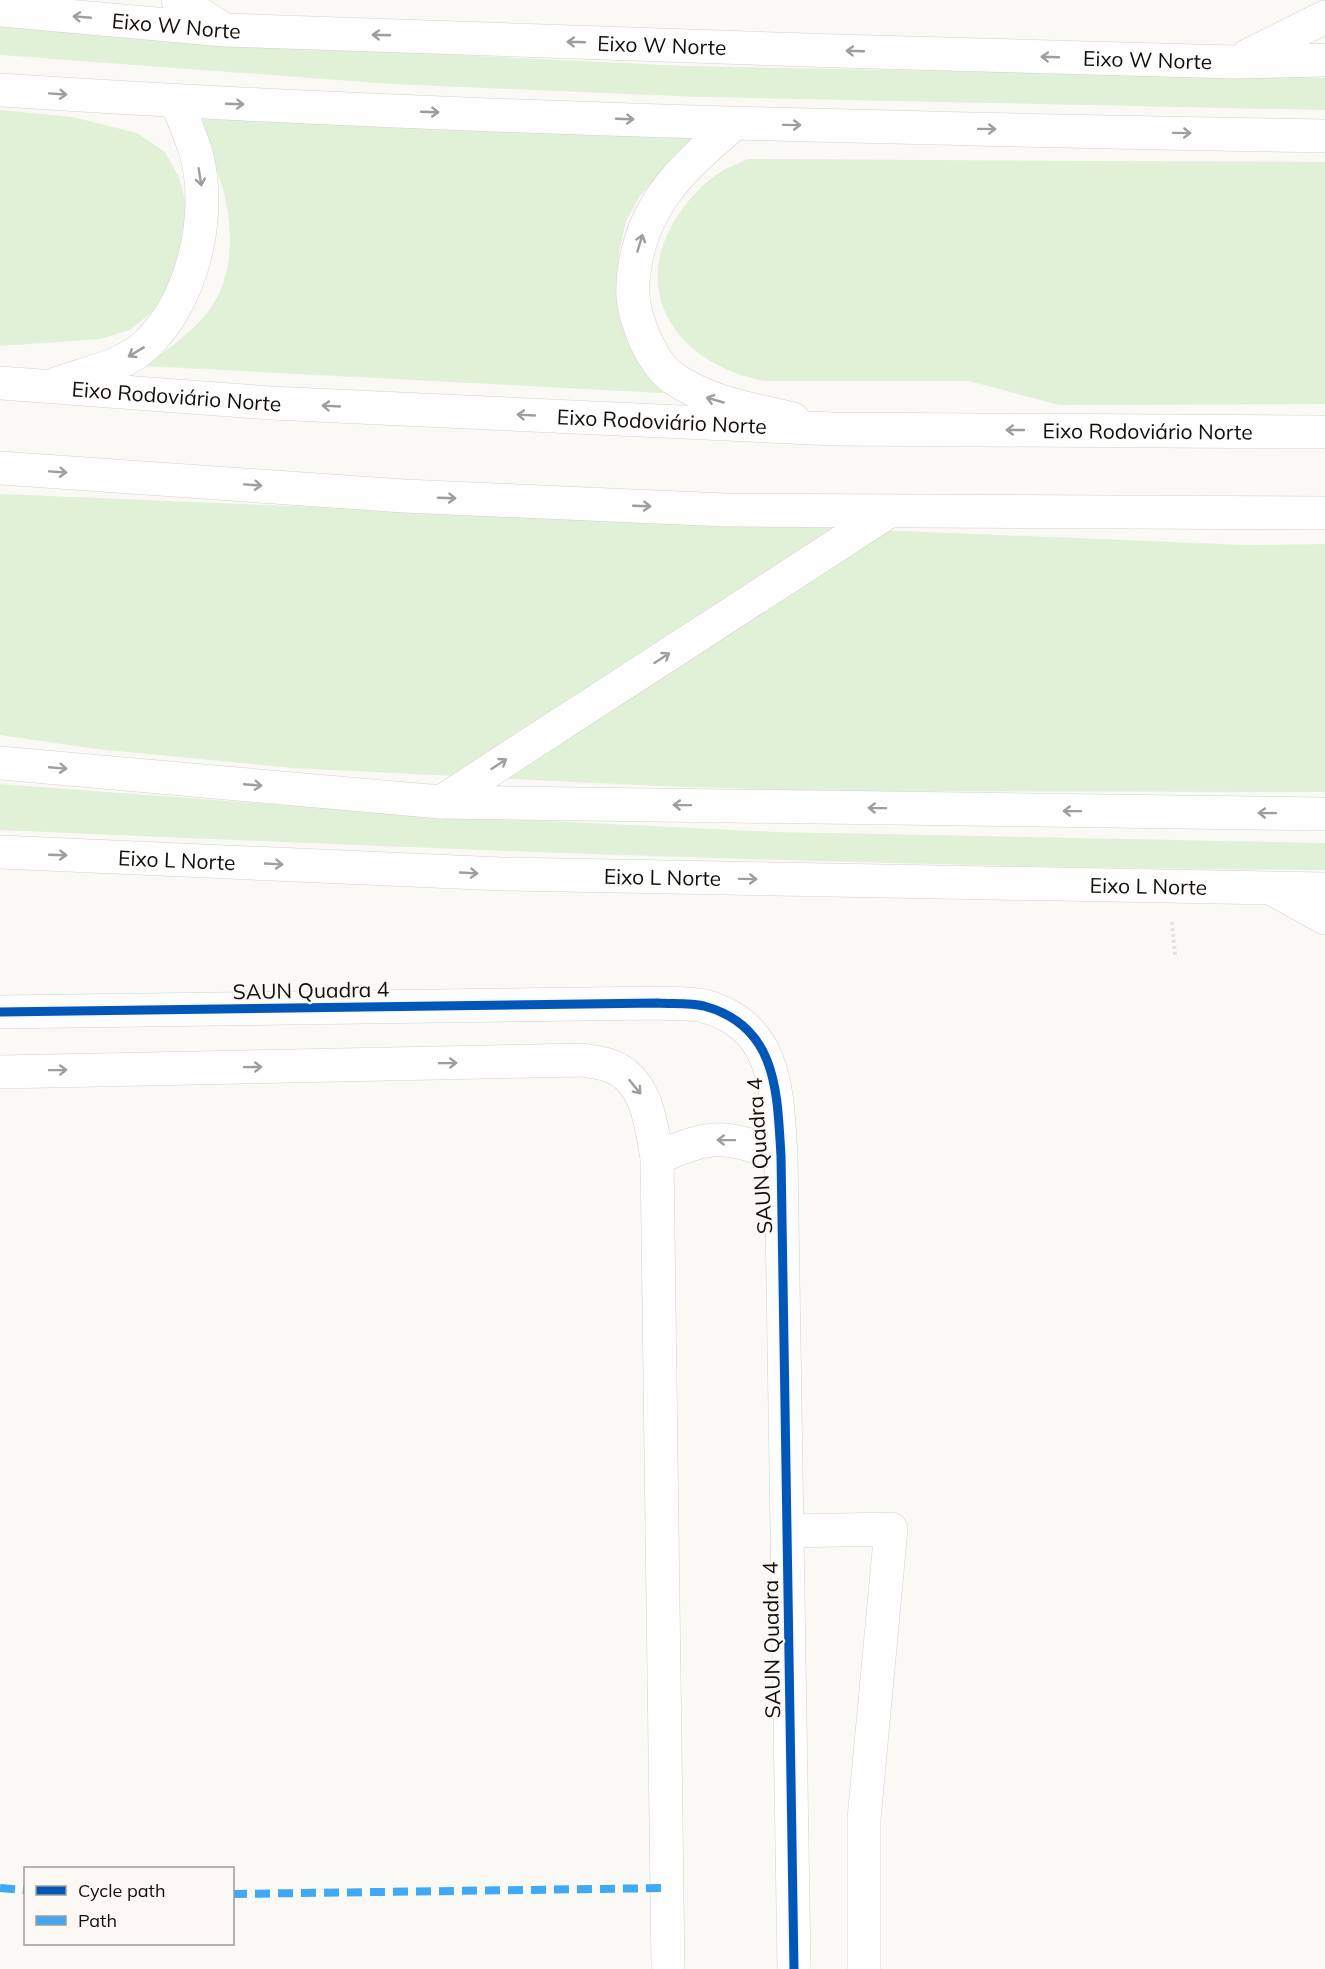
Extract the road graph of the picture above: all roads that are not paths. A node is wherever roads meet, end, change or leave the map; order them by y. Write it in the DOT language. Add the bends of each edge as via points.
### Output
graph roads {
  1 [pos="178,0"];
  2 [pos="0,10"];
  3 [pos="1325,17"];
  4 [pos="224,30"];
  5 [pos="1325,60"];
  6 [pos="1234,62"];
  7 [pos="0,90"];
  8 [pos="177,102"];
  9 [pos="734,124"];
  10 [pos="1325,136"];
  11 [pos="0,383"];
  12 [pos="45,387"];
  13 [pos="833,429"];
  14 [pos="1325,432"];
  15 [pos="0,468"];
  16 [pos="888,512"];
  17 [pos="1325,513"];
  18 [pos="0,763"];
  19 [pos="441,802"];
  20 [pos="1325,814"];
  21 [pos="0,852"];
  22 [pos="1325,889"];
  23 [pos="1274,890"];
  24 [pos="1325,918"];
  25 [pos="0,1011"];
  26 [pos="0,1072"];
  27 [pos="781,1156"];
  28 [pos="657,1158"];
  29 [pos="788,1531"];
  30 [pos="668,1969"];
  31 [pos="794,1969"];
  32 [pos="864,1969"];
  1 -- 4 [label="main road"];
  4 -- 2 [label="main road, Eixo W Norte, one-way"];
  3 -- 6 [label="main road"];
  6 -- 4 [label="main road, Eixo W Norte, one-way"];
  5 -- 6 [label="main road, Eixo W Norte"];
  7 -- 8 [label="main road, one-way"];
  8 -- 9 [label="main road, one-way"];
  8 -- 12 [label="main road, one-way" via="197,154 203,197 196,256 171,316 146,346 118,363"];
  9 -- 10 [label="main road, one-way"];
  13 -- 9 [label="main road, one-way" via="708,398 670,377 645,340 633,310 638,246 653,207 688,163"];
  11 -- 12 [label="main road, Eixo Rodoviário Norte"];
  13 -- 12 [label="main road, Eixo Rodoviário Norte, one-way" via="271,403"];
  14 -- 13 [label="main road, Eixo Rodoviário Norte, one-way"];
  15 -- 16 [label="main road, one-way" via="404,496 725,510"];
  16 -- 17 [label="main road"];
  19 -- 16 [label="main road, one-way"];
  18 -- 19 [label="main road, one-way"];
  20 -- 19 [label="main road, one-way"];
  21 -- 23 [label="main road, Eixo L Norte, one-way" via="502,874"];
  22 -- 23 [label="main road, Eixo L Norte"];
  23 -- 24 [label="main road"];
  25 -- 27 [label="main road, SAUN Quadra 4" via="658,1003 702,1006 728,1016 752,1032 770,1064 776,1086"];
  26 -- 28 [label="main road, one-way" via="584,1060 613,1067 631,1081 646,1101"];
  27 -- 28 [label="main road, one-way" via="738,1140 710,1139"];
  27 -- 29 [label="main road, SAUN Quadra 4"];
  28 -- 30 [label="main road"];
  29 -- 31 [label="main road, SAUN Quadra 4"];
  29 -- 32 [label="main road" via="891,1528 864,1819"];
}
